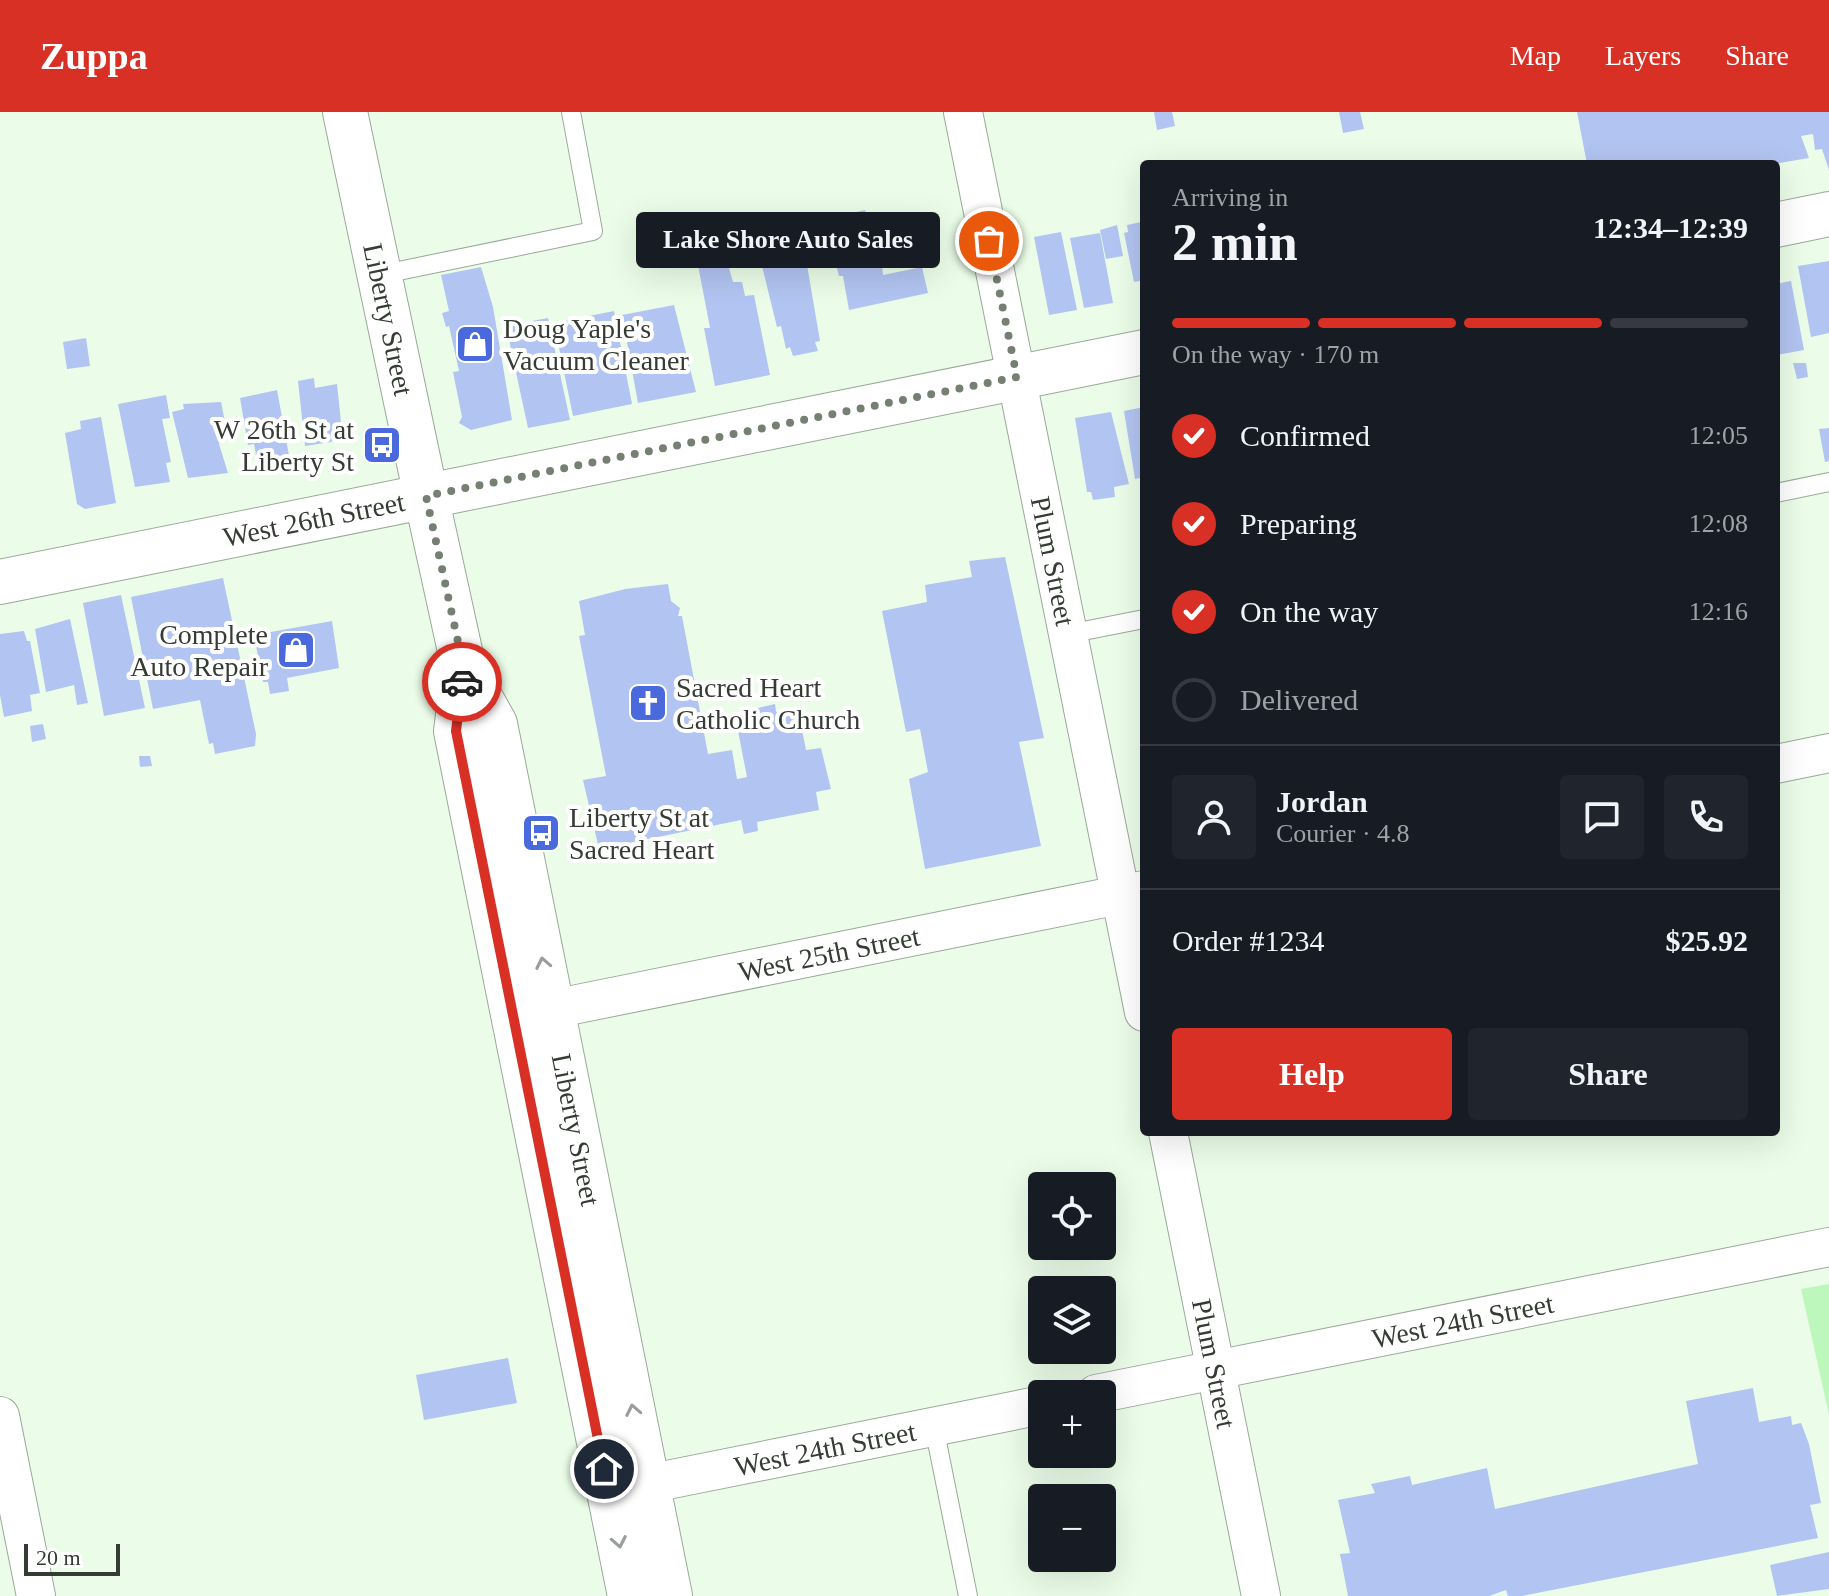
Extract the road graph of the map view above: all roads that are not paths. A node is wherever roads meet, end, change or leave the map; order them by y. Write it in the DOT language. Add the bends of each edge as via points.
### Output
graph roads {
  1 [pos="345,112"];
  2 [pos="571,112"];
  3 [pos="963,112"];
  4 [pos="1829,214"];
  5 [pos="1780,224"];
  6 [pos="377,275"];
  7 [pos="1140,353"];
  8 [pos="1017,377"];
  9 [pos="1829,482"];
  10 [pos="1780,492"];
  11 [pos="426,496"];
  12 [pos="0,582"];
  13 [pos="1140,620"];
  14 [pos="1068,634"];
  15 [pos="1829,753"];
  16 [pos="1780,763"];
  17 [pos="1132,893"];
  18 [pos="1140,972"];
  19 [pos="533,1013"];
  20 [pos="1169,1136"];
  21 [pos="1829,1247"];
  22 [pos="1216,1370"];
  23 [pos="1116,1390"];
  24 [pos="1028,1408"];
  25 [pos="0,1416"];
  26 [pos="934,1427"];
  27 [pos="628,1488"];
  28 [pos="36,1596"];
  29 [pos="630,1596"];
  30 [pos="670,1596"];
  31 [pos="968,1596"];
  32 [pos="1261,1596"];
  1 -- 6 [label="main road, Liberty Street"];
  2 -- 6 [label="lane" via="593,231"];
  3 -- 8 [label="street, Plum Street"];
  4 -- 5 [label="main road"];
  6 -- 11 [label="main road, Liberty Street"];
  7 -- 8 [label="main road, West 26th Street"];
  8 -- 11 [label="main road, West 26th Street"];
  8 -- 14 [label="street, Plum Street"];
  9 -- 10 [label="lane"];
  11 -- 12 [label="main road, West 26th Street"];
  11 -- 19 [label="main road, Liberty Street" via="464,669 495,724"];
  13 -- 14 [label="lane"];
  14 -- 17 [label="street, Plum Street"];
  15 -- 16 [label="street"];
  17 -- 18 [label="street, Plum Street"];
  17 -- 19 [label="street, West 25th Street"];
  19 -- 27 [label="main road, Liberty Street"];
  20 -- 22 [label="street, Plum Street"];
  21 -- 22 [label="street, West 24th Street"];
  22 -- 23 [label="street, West 24th Street"];
  22 -- 32 [label="street, Plum Street"];
  24 -- 26 [label="street, West 24th Street"];
  25 -- 28 [label="street"];
  26 -- 27 [label="street, West 24th Street"];
  26 -- 31 [label="lane"];
  27 -- 29 [label="main road, Liberty Street, one-way"];
  27 -- 30 [label="main road, Liberty Street"];
}
